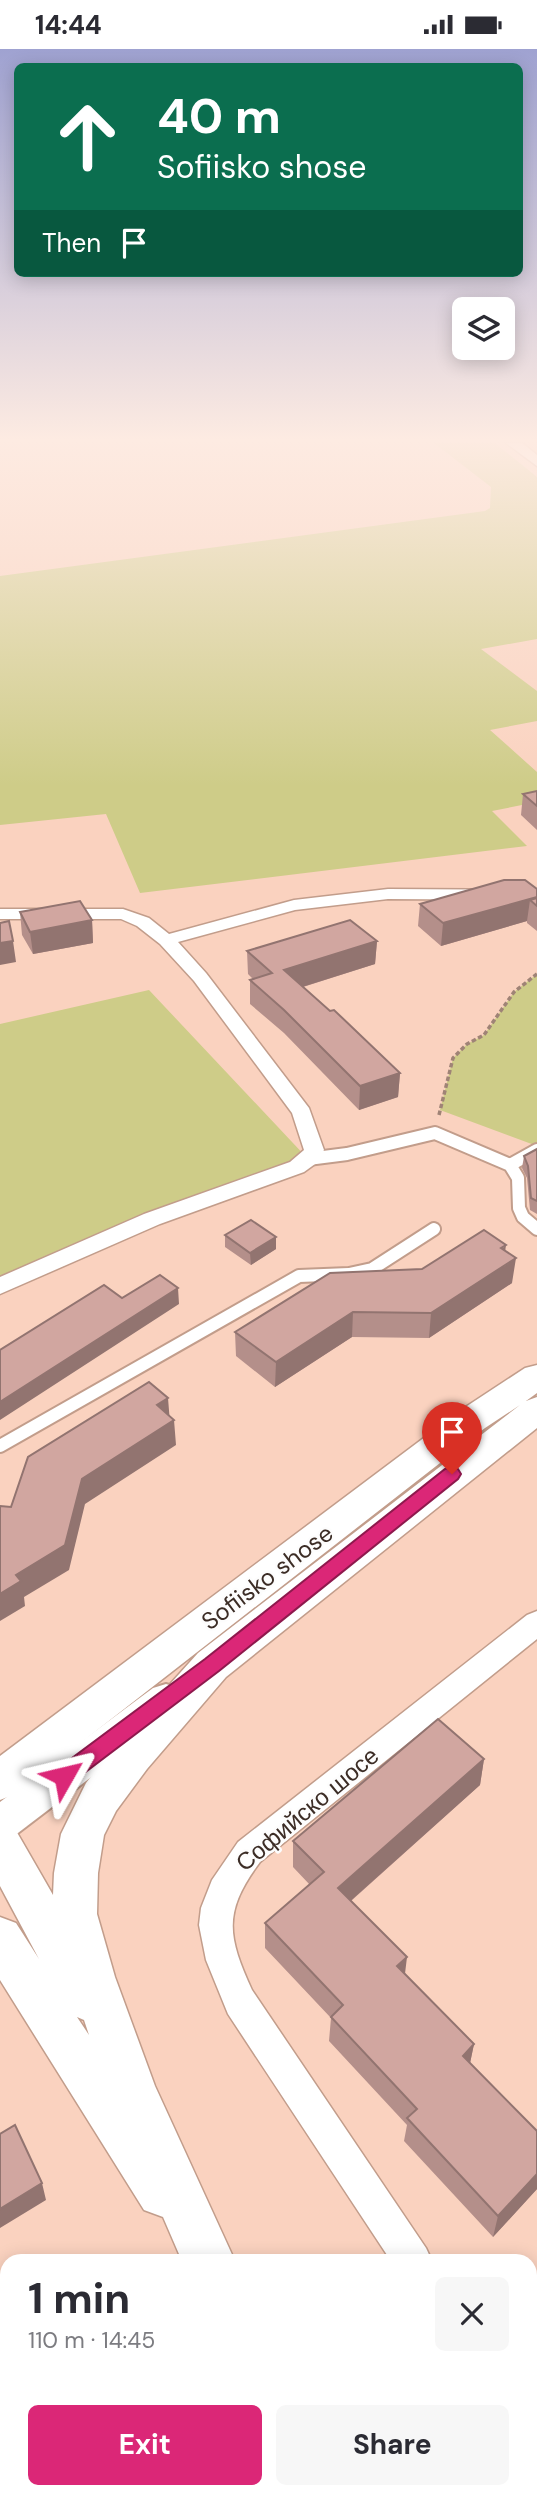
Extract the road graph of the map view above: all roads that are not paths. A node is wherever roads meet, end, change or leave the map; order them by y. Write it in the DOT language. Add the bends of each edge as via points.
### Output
graph roads {
  1 [pos="537,895"];
  2 [pos="0,914"];
  3 [pos="30,916"];
  4 [pos="0,924"];
  5 [pos="166,940"];
  6 [pos="537,1150"];
  7 [pos="308,1159"];
  8 [pos="510,1165"];
  9 [pos="434,1229"];
  10 [pos="537,1229"];
  11 [pos="0,1286"];
  12 [pos="537,1377"];
  13 [pos="537,1411"];
  14 [pos="0,1446"];
  15 [pos="537,1623"];
  16 [pos="212,1665"];
  17 [pos="0,1781"];
  18 [pos="0,1824"];
  19 [pos="0,1843"];
  20 [pos="0,1939"];
  21 [pos="131,2085"];
  22 [pos="202,2254"];
  23 [pos="204,2254"];
  24 [pos="408,2254"];
  1 -- 5 [label="street" via="388,894 295,905"];
  2 -- 3 [label="street"];
  3 -- 4 [label="street"];
  3 -- 5 [label="street" via="123,914 143,922"];
  5 -- 7 [label="street" via="200,977 302,1112 314,1150"];
  6 -- 8 [label="lane"];
  7 -- 8 [label="lane" via="435,1133"];
  7 -- 11 [label="street" via="297,1167 152,1219"];
  8 -- 10 [label="lane" via="518,1178 519,1208"];
  9 -- 14 [label="lane" via="363,1273 299,1276"];
  12 -- 17 [label="main road, Sofiisko shose" via="473,1419"];
  13 -- 16 [label="main road, Sofiisko shose"];
  15 -- 24 [label="street, Софийско шосе" via="249,1852 231,1873 218,1901 215,1934 223,1967 240,2002"];
  16 -- 18 [label="street"];
  16 -- 21 [label="main road, Sofiisko shose" via="132,1756 101,1797 83,1834 75,1914"];
  19 -- 21 [label="main road"];
  20 -- 22 [label="main road"];
  21 -- 23 [label="main road"];
}
